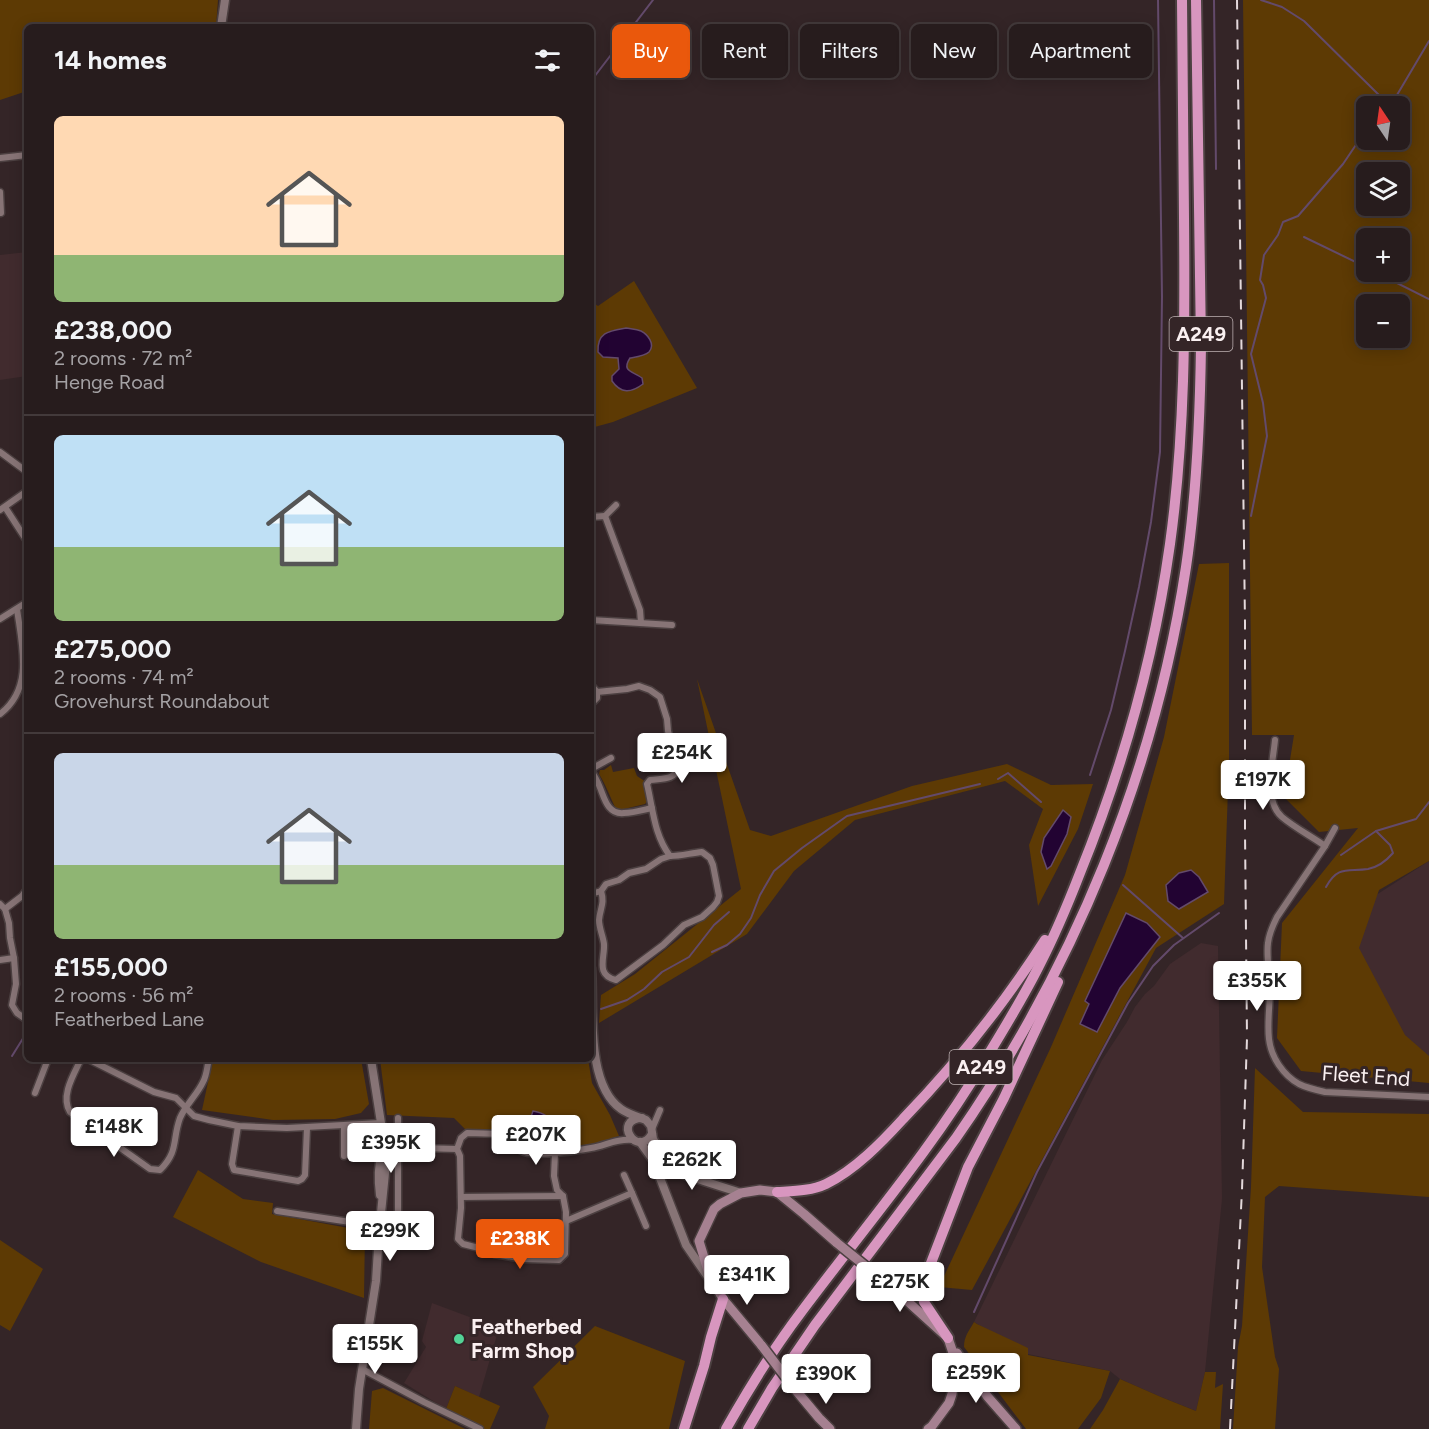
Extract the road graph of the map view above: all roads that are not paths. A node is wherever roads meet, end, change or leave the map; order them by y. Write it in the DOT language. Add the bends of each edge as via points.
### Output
graph roads {
  1 [pos="225,0"];
  2 [pos="1182,0"];
  3 [pos="1196,0"];
  4 [pos="221,24"];
  5 [pos="24,155"];
  6 [pos="0,158"];
  7 [pos="0,192"];
  8 [pos="1,213"];
  9 [pos="0,452"];
  10 [pos="24,470"];
  11 [pos="24,493"];
  12 [pos="616,505"];
  13 [pos="3,508"];
  14 [pos="605,516"];
  15 [pos="594,518"];
  16 [pos="24,537"];
  17 [pos="24,604"];
  18 [pos="17,609"];
  19 [pos="0,620"];
  20 [pos="594,620"];
  21 [pos="641,623"];
  22 [pos="672,625"];
  23 [pos="594,688"];
  24 [pos="597,692"];
  25 [pos="594,701"];
  26 [pos="0,714"];
  27 [pos="1275,740"];
  28 [pos="611,758"];
  29 [pos="594,768"];
  30 [pos="1272,770"];
  31 [pos="1297,773"];
  32 [pos="594,775"];
  33 [pos="652,808"];
  34 [pos="1335,828"];
  35 [pos="1326,846"];
  36 [pos="670,856"];
  37 [pos="601,891"];
  38 [pos="24,893"];
  39 [pos="594,893"];
  40 [pos="1068,904"];
  41 [pos="1088,904"];
  42 [pos="2,906"];
  43 [pos="14,958"];
  44 [pos="0,960"];
  45 [pos="24,1018"];
  46 [pos="594,1046"];
  47 [pos="47,1062"];
  48 [pos="80,1062"];
  49 [pos="94,1062"];
  50 [pos="208,1062"];
  51 [pos="371,1062"];
  52 [pos="35,1093"];
  53 [pos="1429,1097"];
  54 [pos="186,1106"];
  55 [pos="621,1109"];
  56 [pos="398,1118"];
  57 [pos="642,1118"];
  58 [pos="381,1123"];
  59 [pos="238,1126"];
  60 [pos="344,1126"];
  61 [pos="628,1127"];
  62 [pos="307,1128"];
  63 [pos="652,1132"];
  64 [pos="636,1141"];
  65 [pos="612,1142"];
  66 [pos="383,1146"];
  67 [pos="398,1147"];
  68 [pos="457,1149"];
  69 [pos="555,1153"];
  70 [pos="344,1156"];
  71 [pos="624,1175"];
  72 [pos="777,1192"];
  73 [pos="632,1193"];
  74 [pos="741,1193"];
  75 [pos="563,1196"];
  76 [pos="461,1197"];
  77 [pos="277,1211"];
  78 [pos="566,1221"];
  79 [pos="398,1222"];
  80 [pos="380,1225"];
  81 [pos="646,1226"];
  82 [pos="723,1299"];
  83 [pos="948,1338"];
  84 [pos="362,1369"];
  85 [pos="356,1429"];
  86 [pos="480,1429"];
  87 [pos="684,1429"];
  88 [pos="726,1429"];
  89 [pos="748,1429"];
  90 [pos="830,1429"];
  91 [pos="927,1429"];
  92 [pos="1016,1429"];
  1 -- 4 [label="street"];
  2 -- 40 [label="highway, A249" via="1184,347 1170,542 1135,714 1101,822"];
  3 -- 41 [label="highway, A249" via="1201,379 1198,458 1186,569 1152,722 1128,801"];
  5 -- 6 [label="street"];
  7 -- 8 [label="street"];
  9 -- 10 [label="street"];
  11 -- 13 [label="street"];
  12 -- 14 [label="street"];
  13 -- 16 [label="street"];
  14 -- 15 [label="street"];
  14 -- 21 [label="street" via="640,610"];
  17 -- 18 [label="street"];
  18 -- 19 [label="street"];
  18 -- 26 [label="street" via="23,679 17,696"];
  20 -- 21 [label="street"];
  21 -- 22 [label="street"];
  23 -- 24 [label="street"];
  24 -- 25 [label="street"];
  24 -- 33 [label="street" via="639,686 660,697 678,768 672,777 650,780 647,784"];
  27 -- 30 [label="street"];
  28 -- 29 [label="street"];
  30 -- 31 [label="street"];
  30 -- 35 [label="street" via="1270,792 1276,811"];
  32 -- 33 [label="street" via="615,813"];
  33 -- 36 [label="street" via="662,846"];
  34 -- 35 [label="street, Fleet End"];
  35 -- 53 [label="street, Fleet End" via="1272,927 1268,943 1269,1042 1273,1053 1287,1075 1313,1089"];
  36 -- 37 [label="street" via="606,884"];
  36 -- 37 [label="street" via="702,852 710,858 718,888 717,902 616,980 605,973 602,963"];
  37 -- 39 [label="street"];
  38 -- 42 [label="street"];
  40 -- 72 [label="highway, A249" via="979,1033 885,1138 828,1183"];
  40 -- 88 [label="highway, A249" via="1039,966 959,1103 800,1313"];
  41 -- 83 [label="highway, A249" via="1083,929 968,1167 926,1276 924,1302"];
  41 -- 89 [label="highway, A249" via="1032,1017 978,1107 815,1325"];
  42 -- 43 [label="street"];
  43 -- 44 [label="street"];
  43 -- 45 [label="street" via="16,984 12,1005"];
  46 -- 55 [label="street" via="600,1076 609,1097"];
  47 -- 52 [label="street"];
  48 -- 54 [label="street" via="67,1095 68,1109 150,1169 160,1170 166,1163 175,1147 179,1120"];
  49 -- 54 [label="street"];
  50 -- 54 [label="street" via="204,1081"];
  51 -- 58 [label="street"];
  54 -- 59 [label="street" via="194,1116"];
  55 -- 57 [label="street"];
  55 -- 61 [label="street"];
  56 -- 67 [label="street"];
  57 -- 61 [label="street" via="634,1119"];
  57 -- 63 [label="street" via="649,1122"];
  57 -- 63 [label="street" via="660,1110"];
  58 -- 60 [label="street"];
  58 -- 66 [label="street"];
  59 -- 62 [label="street"];
  59 -- 62 [label="street" via="234,1170 298,1181 305,1175"];
  60 -- 62 [label="street"];
  60 -- 70 [label="street"];
  61 -- 64 [label="street"];
  61 -- 65 [label="street"];
  63 -- 64 [label="street" via="647,1140"];
  63 -- 74 [label="street" via="663,1155 682,1174"];
  64 -- 65 [label="street"];
  64 -- 82 [label="street" via="653,1160 686,1245"];
  65 -- 69 [label="street"];
  66 -- 67 [label="street"];
  66 -- 80 [label="street" via="378,1182 382,1202"];
  67 -- 68 [label="street"];
  67 -- 79 [label="street"];
  68 -- 69 [label="street" via="460,1138 467,1133 502,1134 530,1154"];
  68 -- 76 [label="street"];
  69 -- 75 [label="street" via="554,1176 557,1190"];
  71 -- 73 [label="street"];
  72 -- 74 [label="main road"];
  72 -- 83 [label="main road, bridge"];
  73 -- 78 [label="street"];
  73 -- 81 [label="street"];
  74 -- 82 [label="main road" via="714,1209 699,1241 709,1274"];
  75 -- 76 [label="street"];
  75 -- 78 [label="street"];
  76 -- 78 [label="street" via="458,1239 463,1245 494,1254 559,1260 565,1254"];
  77 -- 80 [label="street" via="332,1223"];
  80 -- 84 [label="street"];
  82 -- 87 [label="highway"];
  82 -- 90 [label="main road, bridge"];
  83 -- 91 [label="main road" via="956,1362 952,1394"];
  83 -- 92 [label="main road" via="974,1379"];
  84 -- 85 [label="street"];
  84 -- 86 [label="street"];
}
